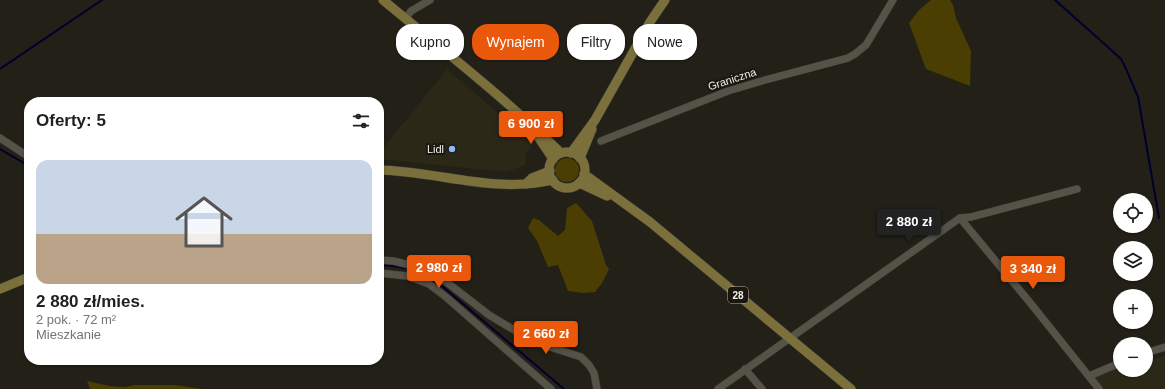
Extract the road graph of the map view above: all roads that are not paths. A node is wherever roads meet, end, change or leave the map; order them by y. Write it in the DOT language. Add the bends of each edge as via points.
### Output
graph roads {
  1 [pos="382,0"];
  2 [pos="430,0"];
  3 [pos="665,0"];
  4 [pos="893,0"];
  5 [pos="405,19"];
  6 [pos="527,120"];
  7 [pos="595,120"];
  8 [pos="0,138"];
  9 [pos="600,141"];
  10 [pos="571,152"];
  11 [pos="561,153"];
  12 [pos="24,154"];
  13 [pos="580,158"];
  14 [pos="553,159"];
  15 [pos="384,170"];
  16 [pos="550,171"];
  17 [pos="584,174"];
  18 [pos="553,180"];
  19 [pos="579,183"];
  20 [pos="526,184"];
  21 [pos="1077,189"];
  22 [pos="623,203"];
  23 [pos="960,218"];
  24 [pos="384,260"];
  25 [pos="384,274"];
  26 [pos="24,279"];
  27 [pos="2,288"];
  28 [pos="790,338"];
  29 [pos="1165,347"];
  30 [pos="1153,351"];
  31 [pos="1113,366"];
  32 [pos="745,369"];
  33 [pos="1089,376"];
  34 [pos="551,389"];
  35 [pos="597,389"];
  36 [pos="718,389"];
  37 [pos="762,389"];
  38 [pos="851,389"];
  39 [pos="1099,389"];
  1 -- 5 [label="main road"];
  2 -- 5 [label="street" via="411,11"];
  3 -- 7 [label="main road"];
  4 -- 9 [label="street, Graniczna" via="866,45 848,58 728,91"];
  5 -- 6 [label="main road"];
  6 -- 11 [label="main road"];
  6 -- 14 [label="main road"];
  7 -- 10 [label="main road"];
  7 -- 13 [label="main road"];
  8 -- 12 [label="street"];
  10 -- 11 [label="main road"];
  10 -- 13 [label="main road"];
  11 -- 14 [label="main road"];
  13 -- 17 [label="main road" via="584,165"];
  14 -- 16 [label="main road"];
  15 -- 20 [label="main road" via="472,182"];
  16 -- 18 [label="main road"];
  16 -- 20 [label="main road" via="532,178"];
  17 -- 19 [label="main road"];
  17 -- 22 [label="main road, 28"];
  18 -- 19 [label="main road" via="567,187"];
  18 -- 20 [label="main road"];
  19 -- 22 [label="main road, 28"];
  21 -- 23 [label="street"];
  22 -- 28 [label="main road, 28" via="650,222"];
  23 -- 28 [label="street"];
  23 -- 33 [label="street"];
  24 -- 35 [label="street" via="422,268 440,277 489,315 524,336 581,357 594,374"];
  25 -- 34 [label="street" via="408,276 429,284"];
  26 -- 27 [label="main road"];
  28 -- 32 [label="street"];
  28 -- 38 [label="main road, 28"];
  29 -- 30 [label="street"];
  31 -- 33 [label="street"];
  32 -- 36 [label="street"];
  32 -- 37 [label="street"];
  33 -- 39 [label="street"];
}
